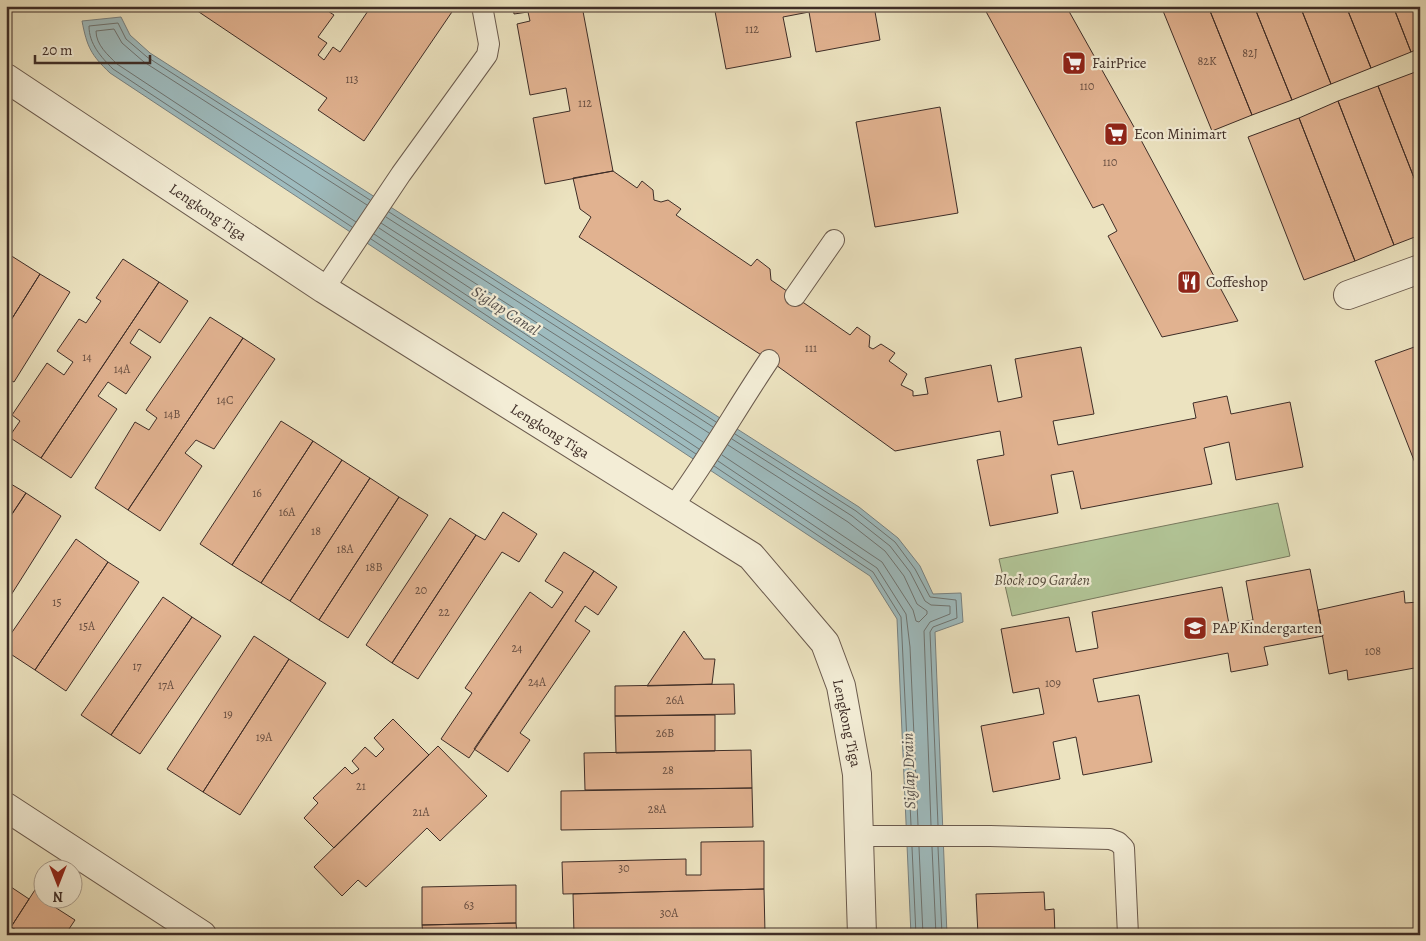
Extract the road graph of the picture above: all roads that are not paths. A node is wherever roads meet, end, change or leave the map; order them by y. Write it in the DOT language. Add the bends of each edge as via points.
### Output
graph roads {
  1 [pos="482,6"];
  2 [pos="6,78"];
  3 [pos="834,240"];
  4 [pos="1420,269"];
  5 [pos="324,289"];
  6 [pos="1348,295"];
  7 [pos="795,296"];
  8 [pos="769,360"];
  9 [pos="672,508"];
  10 [pos="6,807"];
  11 [pos="858,836"];
  12 [pos="202,935"];
  13 [pos="862,935"];
  14 [pos="1128,935"];
  1 -- 5 [label="lane" via="489,44 487,55"];
  2 -- 5 [label="street, Lengkong Tiga"];
  3 -- 7 [label="lane"];
  4 -- 6 [label="street"];
  5 -- 9 [label="street, Lengkong Tiga"];
  8 -- 9 [label="lane"];
  9 -- 11 [label="street, Lengkong Tiga" via="751,556 825,644 841,686 852,738 857,774"];
  10 -- 12 [label="street"];
  11 -- 13 [label="street, Lengkong Tiga"];
  11 -- 14 [label="lane" via="1110,839 1124,848"];
}
